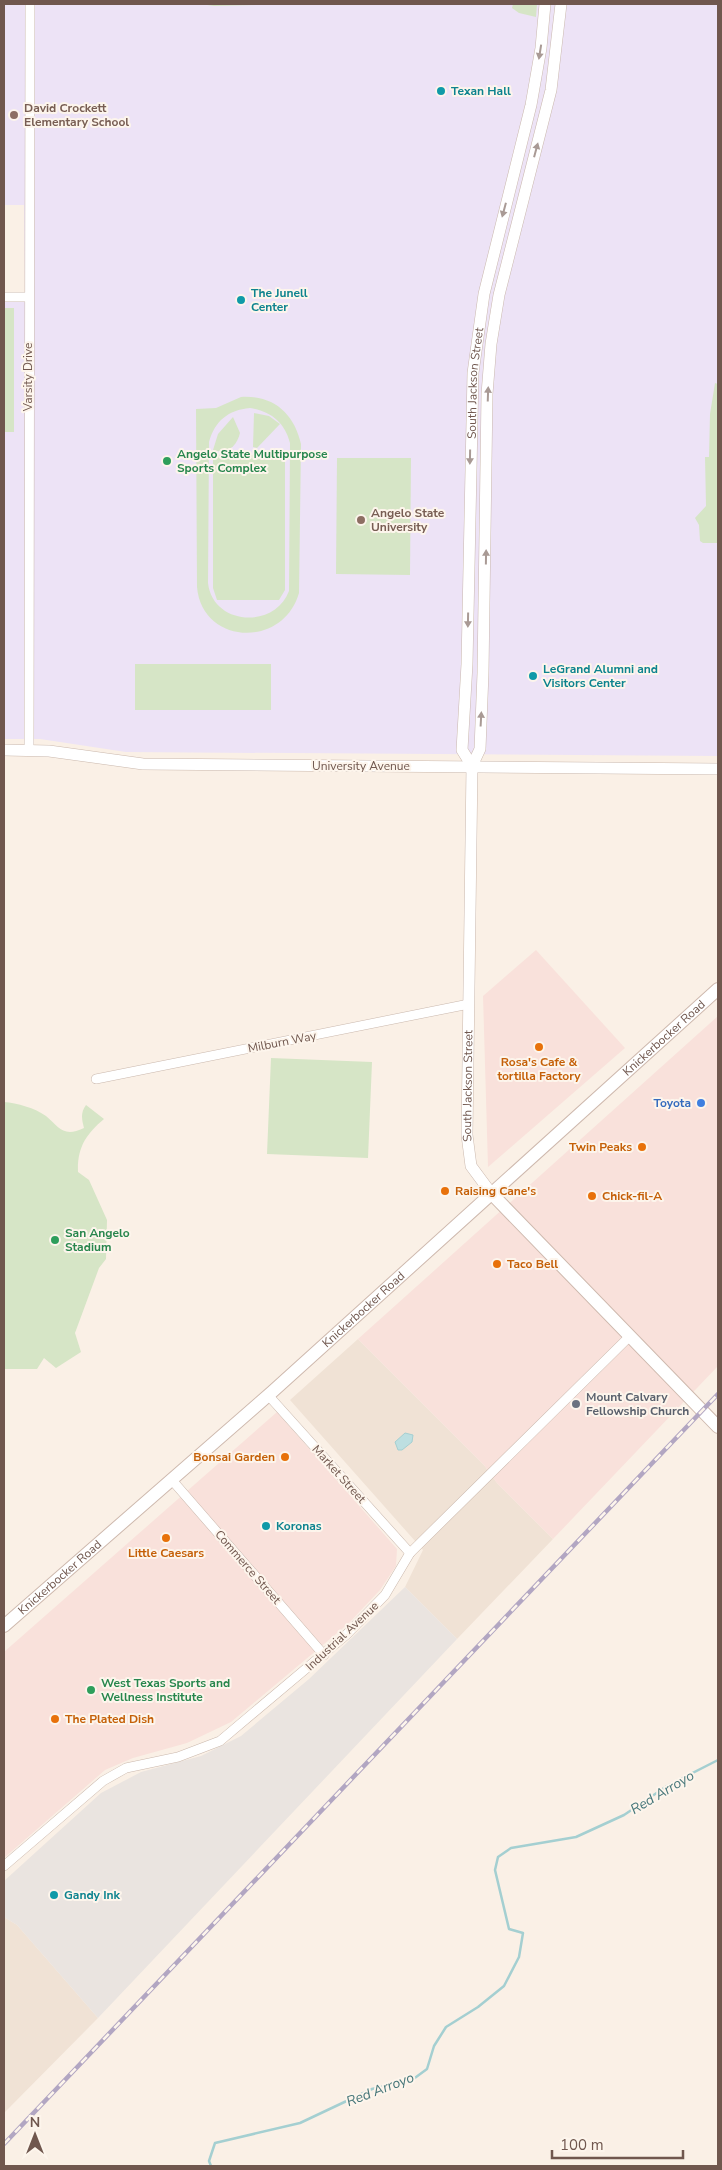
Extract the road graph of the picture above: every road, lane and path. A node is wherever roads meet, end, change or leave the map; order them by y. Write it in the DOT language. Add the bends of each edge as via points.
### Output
graph roads {
  1 [pos="30,4"];
  2 [pos="545,4"];
  3 [pos="561,4"];
  4 [pos="4,297"];
  5 [pos="28,297"];
  6 [pos="4,750"];
  7 [pos="29,750"];
  8 [pos="472,766"];
  9 [pos="718,769"];
  10 [pos="718,989"];
  11 [pos="469,1004"];
  12 [pos="96,1078"];
  13 [pos="491,1193"];
  14 [pos="629,1337"];
  15 [pos="268,1395"];
  16 [pos="718,1427"];
  17 [pos="171,1479"];
  18 [pos="410,1553"];
  19 [pos="4,1626"];
  20 [pos="324,1655"];
  21 [pos="4,1866"];
  1 -- 5 [label="street, Varsity Drive"];
  2 -- 8 [label="street, South Jackson Street, one-way" via="531,105 484,294 473,372 462,750"];
  8 -- 3 [label="street, South Jackson Street, one-way" via="480,749 487,394 491,344 499,296 551,90"];
  4 -- 5 [label="street"];
  5 -- 7 [label="street, Varsity Drive"];
  6 -- 7 [label="street, University Avenue"];
  7 -- 8 [label="street, University Avenue" via="143,764"];
  8 -- 9 [label="street, University Avenue"];
  8 -- 11 [label="street, South Jackson Street"];
  10 -- 13 [label="main road, Knickerbocker Road"];
  11 -- 12 [label="street, Milburn Way"];
  11 -- 13 [label="street, South Jackson Street" via="467,1135 471,1166"];
  13 -- 14 [label="main road, South Jackson Street"];
  13 -- 15 [label="main road, Knickerbocker Road"];
  14 -- 16 [label="main road, South Jackson Street"];
  14 -- 18 [label="street, Industrial Avenue"];
  15 -- 17 [label="main road, Knickerbocker Road"];
  15 -- 18 [label="street, Market Street"];
  17 -- 19 [label="main road, Knickerbocker Road"];
  17 -- 20 [label="street, Commerce Street"];
  18 -- 20 [label="street, Industrial Avenue" via="385,1595"];
  20 -- 21 [label="street, Industrial Avenue" via="220,1741 178,1757 126,1768 103,1781"];
}
